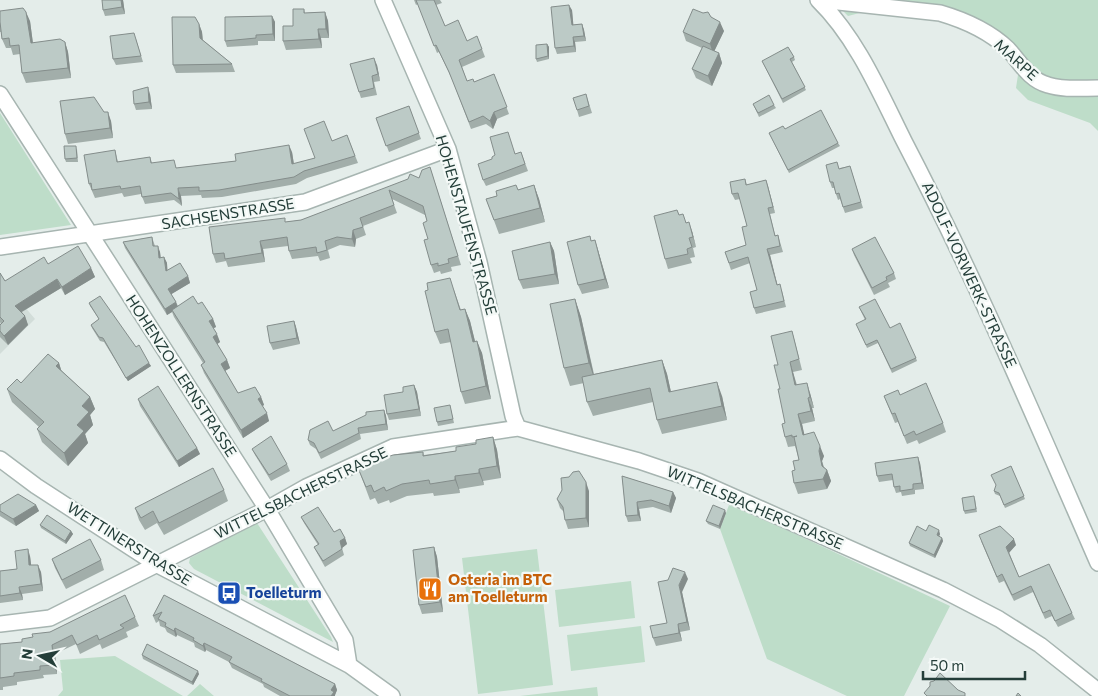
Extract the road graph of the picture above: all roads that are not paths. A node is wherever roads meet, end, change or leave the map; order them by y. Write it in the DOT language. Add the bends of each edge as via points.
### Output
graph roads {
  1 [pos="383,0"];
  2 [pos="819,0"];
  3 [pos="1098,88"];
  4 [pos="0,94"];
  5 [pos="448,149"];
  6 [pos="90,235"];
  7 [pos="0,247"];
  8 [pos="518,428"];
  9 [pos="0,459"];
  10 [pos="267,509"];
  11 [pos="1098,563"];
  12 [pos="156,564"];
  13 [pos="0,624"];
  14 [pos="349,665"];
  15 [pos="1098,691"];
  16 [pos="392,696"];
  1 -- 5 [label="street, HOHENSTAUFENSTRASSE"];
  2 -- 3 [label="street, MARPE" via="940,13 959,18 1007,49 1024,69 1048,86"];
  2 -- 11 [label="street, ADOLF-VORWERK-STRASSE" via="842,26 938,205"];
  4 -- 6 [label="street, HOHENZOLLERNSTRASSE"];
  5 -- 6 [label="street, SACHSENSTRASSE" via="305,202"];
  5 -- 8 [label="street, HOHENSTAUFENSTRASSE" via="479,262"];
  6 -- 7 [label="street, SACHSENSTRASSE"];
  6 -- 10 [label="street, HOHENZOLLERNSTRASSE"];
  8 -- 10 [label="street, WITTELSBACHERSTRASSE" via="393,447 306,487"];
  8 -- 15 [label="street, WITTELSBACHERSTRASSE" via="639,461 698,481 935,586 999,619 1040,645"];
  9 -- 12 [label="street, WETTINERSTRASSE"];
  10 -- 12 [label="street, WITTELSBACHERSTRASSE"];
  10 -- 14 [label="street, HOHENZOLLERNSTRASSE" via="345,640"];
  12 -- 13 [label="street, WITTELSBACHERSTRASSE" via="50,618"];
  12 -- 14 [label="street, WETTINERSTRASSE"];
  14 -- 16 [label="street, WETTINERSTRASSE"];
}
